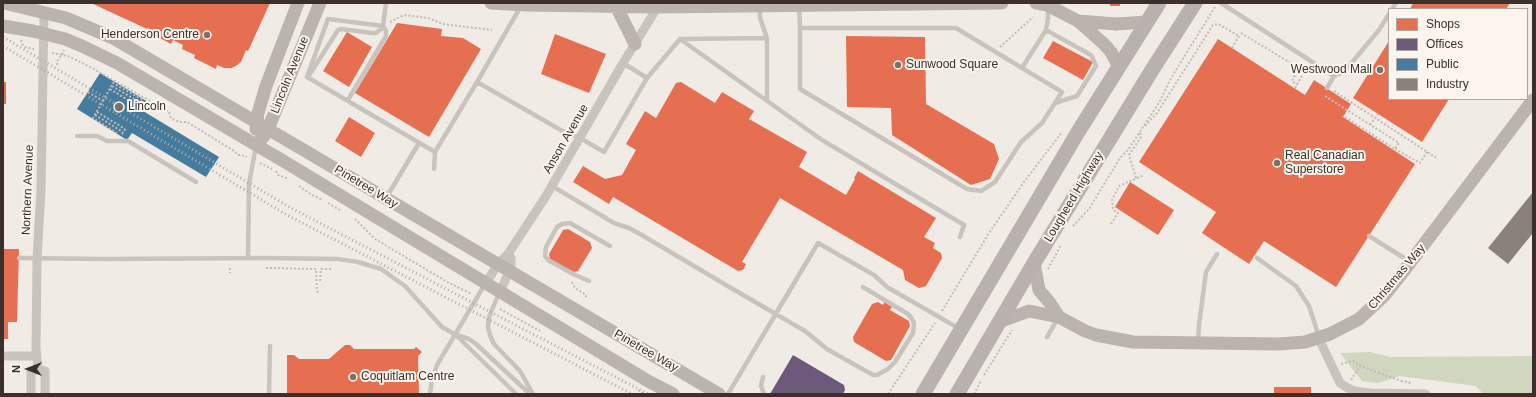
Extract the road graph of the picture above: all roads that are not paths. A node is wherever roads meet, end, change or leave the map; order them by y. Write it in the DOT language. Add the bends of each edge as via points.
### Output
graph roads {
  1 [pos="4,3"];
  2 [pos="298,3"];
  3 [pos="320,3"];
  4 [pos="386,3"];
  5 [pos="493,3"];
  6 [pos="1002,3"];
  7 [pos="1159,3"];
  8 [pos="1195,3"];
  9 [pos="1221,3"];
  10 [pos="1044,4"];
  11 [pos="521,5"];
  12 [pos="609,5"];
  13 [pos="659,5"];
  14 [pos="799,5"];
  15 [pos="760,6"];
  16 [pos="44,10"];
  17 [pos="1388,16"];
  18 [pos="1078,21"];
  19 [pos="1147,22"];
  20 [pos="3,26"];
  21 [pos="383,26"];
  22 [pos="800,28"];
  23 [pos="1046,30"];
  24 [pos="44,33"];
  25 [pos="767,38"];
  26 [pos="680,39"];
  27 [pos="635,44"];
  28 [pos="623,63"];
  29 [pos="1119,67"];
  30 [pos="1022,68"];
  31 [pos="1334,76"];
  32 [pos="307,77"];
  33 [pos="647,78"];
  34 [pos="477,82"];
  35 [pos="1327,88"];
  36 [pos="348,100"];
  37 [pos="1533,100"];
  38 [pos="767,101"];
  39 [pos="1055,103"];
  40 [pos="256,121"];
  41 [pos="268,128"];
  42 [pos="77,136"];
  43 [pos="580,138"];
  44 [pos="419,143"];
  45 [pos="256,145"];
  46 [pos="435,152"];
  47 [pos="434,169"];
  48 [pos="196,182"];
  49 [pos="552,186"];
  50 [pos="386,198"];
  51 [pos="1369,236"];
  52 [pos="960,237"];
  53 [pos="610,246"];
  54 [pos="508,254"];
  55 [pos="1217,254"];
  56 [pos="19,258"];
  57 [pos="37,258"];
  58 [pos="248,258"];
  59 [pos="1257,258"];
  60 [pos="1411,262"];
  61 [pos="1034,263"];
  62 [pos="498,264"];
  63 [pos="510,271"];
  64 [pos="589,281"];
  65 [pos="486,283"];
  66 [pos="863,287"];
  67 [pos="500,292"];
  68 [pos="776,314"];
  69 [pos="1058,317"];
  70 [pos="999,322"];
  71 [pos="961,330"];
  72 [pos="456,335"];
  73 [pos="1047,337"];
  74 [pos="1319,338"];
  75 [pos="1198,343"];
  76 [pos="270,346"];
  77 [pos="3,356"];
  78 [pos="37,356"];
  79 [pos="38,369"];
  80 [pos="763,377"];
  81 [pos="31,394"];
  82 [pos="44,394"];
  83 [pos="269,394"];
  84 [pos="430,394"];
  85 [pos="516,394"];
  86 [pos="531,394"];
  87 [pos="673,394"];
  88 [pos="719,394"];
  89 [pos="728,394"];
  90 [pos="764,394"];
  91 [pos="923,394"];
  92 [pos="958,394"];
  93 [pos="1371,394"];
  94 [pos="1426,394"];
  1 -- 16 [label="main road, Pinetree Way"];
  2 -- 40 [label="main road, Lincoln Avenue" via="269,75"];
  3 -- 41 [label="main road, Lincoln Avenue"];
  4 -- 21 [label="lane"];
  5 -- 11 [label="main road"];
  6 -- 14 [label="main road"];
  7 -- 19 [label="main road"];
  8 -- 61 [label="main road, Lougheed Highway"];
  9 -- 31 [label="lane"];
  10 -- 18 [label="main road"];
  10 -- 23 [label="lane" via="1048,18"];
  11 -- 12 [label="main road"];
  11 -- 34 [label="lane"];
  12 -- 13 [label="main road"];
  12 -- 27 [label="main road"];
  13 -- 15 [label="main road"];
  13 -- 27 [label="street, Anson Avenue"];
  14 -- 15 [label="main road"];
  14 -- 22 [label="lane"];
  15 -- 25 [label="lane" via="760,18"];
  16 -- 24 [label="street, Northern Avenue"];
  16 -- 40 [label="main road, Pinetree Way" via="113,38"];
  17 -- 31 [label="lane" via="1344,72"];
  18 -- 19 [label="main road" via="1116,24"];
  18 -- 29 [label="main road" via="1104,44"];
  19 -- 29 [label="main road"];
  20 -- 24 [label="main road, Pinetree Way"];
  21 -- 32 [label="lane" via="374,33 341,29 337,31"];
  21 -- 32 [label="lane" via="328,19"];
  21 -- 36 [label="lane" via="387,32 386,36"];
  22 -- 30 [label="lane" via="956,28"];
  22 -- 39 [label="lane" via="800,89 967,189 981,191 995,182 1021,142 1042,123"];
  23 -- 30 [label="lane"];
  23 -- 39 [label="lane" via="1091,55 1096,66 1077,96"];
  24 -- 45 [label="main road, Pinetree Way" via="74,42 104,56"];
  24 -- 57 [label="street, Northern Avenue" via="42,190"];
  25 -- 26 [label="lane"];
  25 -- 38 [label="lane"];
  26 -- 33 [label="lane"];
  26 -- 38 [label="lane"];
  27 -- 28 [label="street, Anson Avenue"];
  28 -- 33 [label="lane"];
  28 -- 43 [label="street, Anson Avenue"];
  29 -- 71 [label="main road"];
  30 -- 39 [label="lane" via="1062,92"];
  31 -- 35 [label="lane"];
  32 -- 36 [label="lane"];
  33 -- 43 [label="lane" via="604,152"];
  34 -- 43 [label="lane" via="566,133"];
  34 -- 46 [label="lane"];
  36 -- 44 [label="lane"];
  37 -- 60 [label="main road, Christmas Way"];
  38 -- 52 [label="lane" via="822,140 964,225"];
  40 -- 41 [label="main road, Pinetree Way"];
  40 -- 45 [label="main road, Lincoln Avenue"];
  41 -- 45 [label="main road, Lincoln Avenue"];
  41 -- 50 [label="main road, Pinetree Way"];
  42 -- 48 [label="lane" via="97,136 107,141 128,141"];
  43 -- 49 [label="street, Anson Avenue"];
  44 -- 46 [label="lane"];
  44 -- 50 [label="lane"];
  45 -- 58 [label="lane, Lincoln Avenue" via="249,184"];
  45 -- 65 [label="main road, Pinetree Way"];
  46 -- 47 [label="lane"];
  49 -- 54 [label="street, Anson Avenue"];
  49 -- 68 [label="lane" via="612,222 644,236"];
  50 -- 62 [label="main road, Pinetree Way"];
  51 -- 60 [label="lane"];
  53 -- 64 [label="lane" via="570,223 559,225 546,246 545,255 548,260"];
  54 -- 62 [label="street, Anson Avenue"];
  54 -- 63 [label="street" via="511,258"];
  55 -- 75 [label="lane" via="1206,272 1198,325"];
  56 -- 57 [label="lane"];
  57 -- 58 [label="lane"];
  57 -- 78 [label="street, Northern Avenue"];
  58 -- 72 [label="lane" via="342,259 374,266 401,283 441,326"];
  59 -- 74 [label="lane" via="1296,286 1309,306"];
  60 -- 74 [label="main road, Christmas Way" via="1384,296 1359,319"];
  61 -- 69 [label="main road" via="1039,290"];
  61 -- 70 [label="main road, Lougheed Highway"];
  62 -- 63 [label="main road, Pinetree Way"];
  62 -- 65 [label="street, Anson Avenue"];
  63 -- 67 [label="street"];
  63 -- 88 [label="main road, Pinetree Way"];
  65 -- 67 [label="main road, Pinetree Way"];
  65 -- 72 [label="lane"];
  66 -- 68 [label="lane" via="908,314 914,325 893,365 881,374 873,375 821,345 805,331"];
  67 -- 86 [label="lane" via="489,317 490,335 494,344 520,371"];
  67 -- 87 [label="main road, Pinetree Way"];
  68 -- 71 [label="lane" via="818,243"];
  68 -- 89 [label="lane"];
  69 -- 70 [label="main road, Christmas Way" via="1029,311"];
  69 -- 73 [label="lane"];
  69 -- 75 [label="main road, Christmas Way" via="1085,331 1110,338 1134,342"];
  70 -- 92 [label="main road, Lougheed Highway"];
  71 -- 91 [label="main road"];
  72 -- 84 [label="lane" via="434,372"];
  72 -- 85 [label="lane"];
  72 -- 86 [label="lane" via="476,344"];
  74 -- 75 [label="main road, Christmas Way" via="1279,344"];
  74 -- 93 [label="street" via="1340,382 1354,391"];
  76 -- 83 [label="lane"];
  77 -- 78 [label="street"];
  78 -- 79 [label="street, Northern Avenue"];
  79 -- 81 [label="street, Northern Avenue" via="31,372"];
  79 -- 82 [label="street, Northern Avenue" via="45,371"];
  80 -- 90 [label="lane" via="761,386"];
  93 -- 94 [label="street"];
}
